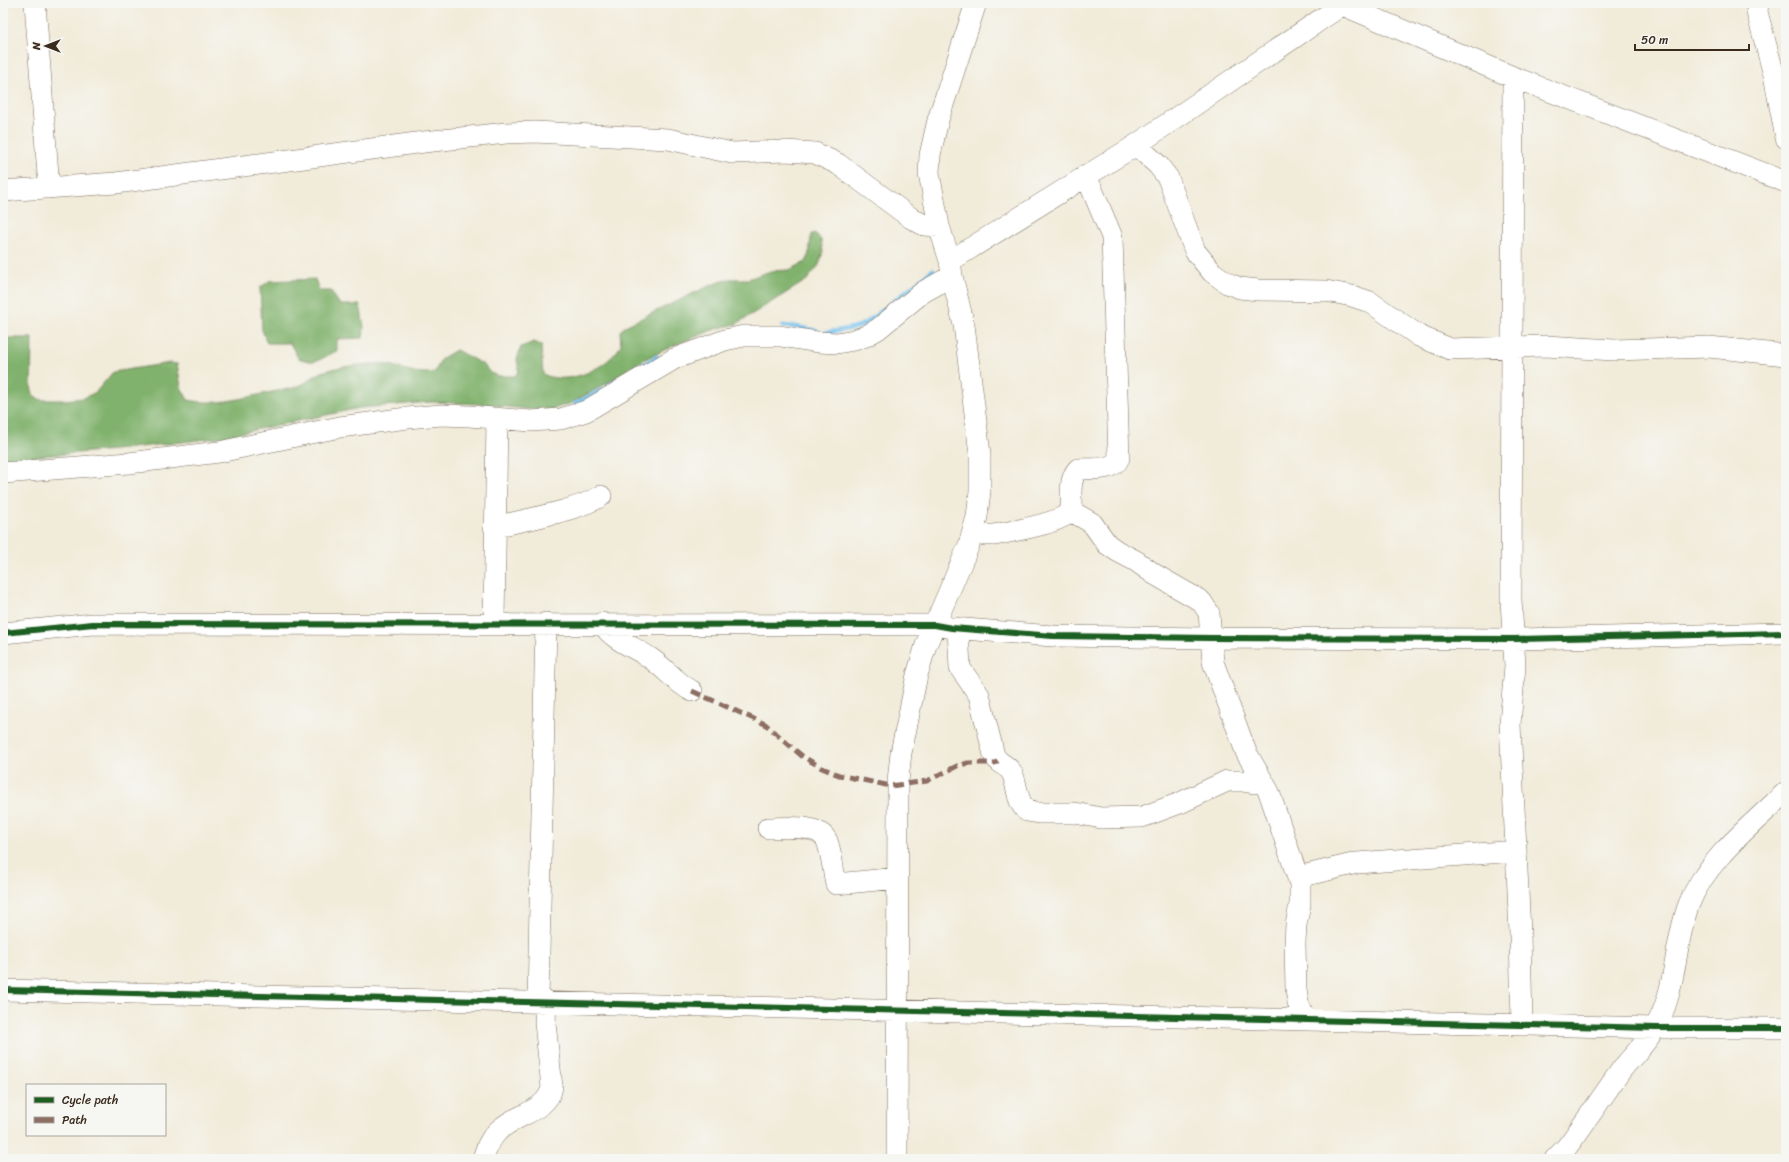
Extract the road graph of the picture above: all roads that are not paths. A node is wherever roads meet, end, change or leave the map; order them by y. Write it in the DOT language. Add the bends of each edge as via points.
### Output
graph roads {
  1 [pos="35,3"];
  2 [pos="976,3"];
  3 [pos="1758,3"];
  4 [pos="1342,4"];
  5 [pos="1513,77"];
  6 [pos="1786,138"];
  7 [pos="1136,145"];
  8 [pos="1086,175"];
  9 [pos="1786,178"];
  10 [pos="49,188"];
  11 [pos="3,191"];
  12 [pos="939,226"];
  13 [pos="951,268"];
  14 [pos="1512,347"];
  15 [pos="1786,355"];
  16 [pos="497,418"];
  17 [pos="3,472"];
  18 [pos="601,496"];
  19 [pos="1071,511"];
  20 [pos="494,527"];
  21 [pos="972,533"];
  22 [pos="494,623"];
  23 [pos="546,623"];
  24 [pos="602,623"];
  25 [pos="936,625"];
  26 [pos="958,629"];
  27 [pos="3,633"];
  28 [pos="1786,633"];
  29 [pos="1211,638"];
  30 [pos="1514,639"];
  31 [pos="692,691"];
  32 [pos="1262,780"];
  33 [pos="1786,792"];
  34 [pos="768,828"];
  35 [pos="1516,851"];
  36 [pos="1298,877"];
  37 [pos="898,878"];
  38 [pos="3,990"];
  39 [pos="542,1001"];
  40 [pos="898,1010"];
  41 [pos="1305,1019"];
  42 [pos="1522,1024"];
  43 [pos="1656,1028"];
  44 [pos="1786,1028"];
  45 [pos="483,1159"];
  46 [pos="897,1159"];
  47 [pos="1555,1159"];
  1 -- 10 [label="street"];
  2 -- 12 [label="street" via="938,120 930,155 929,173"];
  3 -- 6 [label="street" via="1757,12 1774,75"];
  4 -- 5 [label="street"];
  4 -- 7 [label="street"];
  5 -- 9 [label="street"];
  5 -- 14 [label="street"];
  7 -- 8 [label="street"];
  7 -- 14 [label="street" via="1168,178 1195,251 1212,272 1227,283 1240,288 1258,290 1339,292 1370,302 1419,336 1450,350"];
  8 -- 13 [label="street"];
  8 -- 19 [label="street" via="1112,237 1120,451 1117,464 1111,467 1078,469 1073,474"];
  10 -- 11 [label="street"];
  10 -- 12 [label="street" via="116,183 506,133 535,132 668,139 732,153 814,153 838,164 917,221 931,227"];
  12 -- 13 [label="street"];
  13 -- 16 [label="street" via="878,329 854,340 818,342 780,336 744,336 725,340 674,358 586,411 547,421"];
  13 -- 21 [label="street" via="964,325 980,454 980,491"];
  14 -- 15 [label="street" via="1614,350 1709,346"];
  14 -- 30 [label="street" via="1511,600"];
  16 -- 17 [label="street" via="440,415 376,421 219,452 129,463"];
  16 -- 20 [label="street"];
  18 -- 20 [label="street" via="566,509"];
  19 -- 21 [label="street" via="1066,517 1056,521 994,535"];
  19 -- 29 [label="street" via="1092,523 1107,544 1117,551 1201,601 1209,613"];
  20 -- 22 [label="street"];
  21 -- 25 [label="street"];
  22 -- 23 [label="street"];
  22 -- 27 [label="street" via="93,624"];
  23 -- 24 [label="street"];
  23 -- 39 [label="street"];
  24 -- 25 [label="street"];
  24 -- 31 [label="street" via="609,634 650,658 681,686"];
  25 -- 26 [label="street"];
  25 -- 37 [label="street" via="926,645 917,675 901,752 898,781"];
  26 -- 29 [label="street" via="1053,636"];
  26 -- 32 [label="street" via="960,668 979,695 994,755 1013,774 1021,803 1027,811 1075,813 1100,818 1142,817 1227,781 1242,780 1254,783"];
  28 -- 30 [label="street"];
  29 -- 30 [label="street"];
  29 -- 32 [label="street" via="1213,662 1222,690 1246,752"];
  30 -- 35 [label="street" via="1515,666 1510,724"];
  32 -- 36 [label="street" via="1269,792"];
  33 -- 43 [label="street" via="1717,860 1697,888 1689,904 1664,1009"];
  34 -- 37 [label="street" via="804,828 822,834 827,841 836,884"];
  35 -- 36 [label="street" via="1357,863"];
  35 -- 42 [label="street"];
  36 -- 41 [label="street" via="1301,894 1296,925 1296,989 1298,1003"];
  37 -- 40 [label="street"];
  38 -- 39 [label="street"];
  39 -- 40 [label="street"];
  39 -- 45 [label="street" via="551,1095 544,1103 498,1130 490,1140"];
  40 -- 41 [label="street"];
  40 -- 46 [label="street"];
  41 -- 42 [label="street"];
  42 -- 43 [label="street"];
  43 -- 44 [label="street"];
  43 -- 47 [label="street" via="1622,1070 1570,1143"];
}
